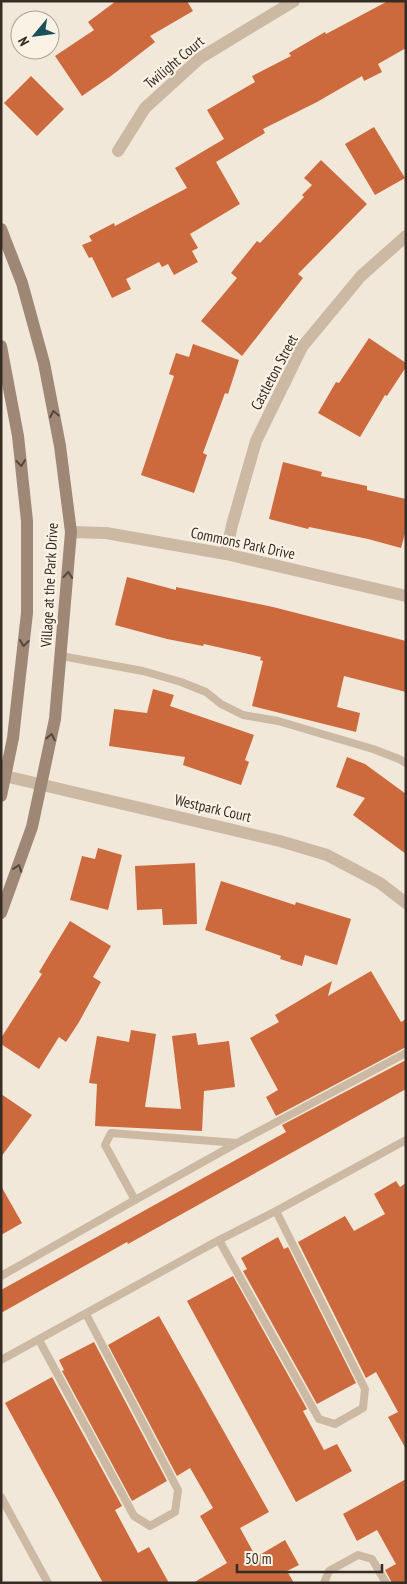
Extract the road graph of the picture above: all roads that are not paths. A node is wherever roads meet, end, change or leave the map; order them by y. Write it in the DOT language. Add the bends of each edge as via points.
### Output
graph roads {
  1 [pos="294,1"];
  2 [pos="118,151"];
  3 [pos="1,229"];
  4 [pos="406,236"];
  5 [pos="1,346"];
  6 [pos="71,532"];
  7 [pos="226,554"];
  8 [pos="406,596"];
  9 [pos="61,656"];
  10 [pos="406,763"];
  11 [pos="4,776"];
  12 [pos="42,785"];
  13 [pos="1,796"];
  14 [pos="406,903"];
  15 [pos="1,913"];
  16 [pos="406,1053"];
  17 [pos="406,1140"];
  18 [pos="237,1143"];
  19 [pos="135,1200"];
  20 [pos="276,1211"];
  21 [pos="219,1240"];
  22 [pos="1,1276"];
  23 [pos="86,1314"];
  24 [pos="38,1340"];
  25 [pos="1,1360"];
  26 [pos="1,1497"];
  27 [pos="48,1583"];
  28 [pos="324,1583"];
  29 [pos="386,1583"];
  1 -- 2 [label="street, Twilight Court" via="200,58 145,108"];
  6 -- 3 [label="street, Village at the Park Drive, one-way" via="60,446 44,363 22,283"];
  4 -- 7 [label="street, Castleton Street" via="361,276 302,347 256,441"];
  5 -- 11 [label="street, Village at the Park Drive, one-way" via="18,436 27,522 27,613 13,738"];
  6 -- 7 [label="street, Commons Park Drive" via="106,533"];
  9 -- 6 [label="street, Village at the Park Drive, one-way"];
  7 -- 8 [label="street, Commons Park Drive"];
  9 -- 10 [label="lane" via="143,671 181,682 206,692 221,704 243,714 363,746"];
  12 -- 9 [label="street, Village at the Park Drive, one-way" via="55,718"];
  11 -- 12 [label="street, Westpark Court"];
  11 -- 13 [label="street, Village at the Park Drive"];
  12 -- 14 [label="street, Westpark Court" via="280,841 328,856 380,883"];
  15 -- 12 [label="street, Village at the Park Drive, one-way" via="32,827"];
  16 -- 18 [label="lane"];
  17 -- 20 [label="lane"];
  18 -- 19 [label="lane"];
  18 -- 19 [label="lane" via="111,1133 105,1145"];
  19 -- 22 [label="lane"];
  20 -- 21 [label="lane"];
  20 -- 21 [label="lane" via="365,1389 364,1408 335,1424 319,1419"];
  21 -- 23 [label="lane"];
  23 -- 24 [label="lane"];
  23 -- 24 [label="lane" via="178,1490 175,1512 150,1526 134,1516"];
  24 -- 25 [label="lane"];
  26 -- 27 [label="lane"];
  28 -- 29 [label="lane" via="329,1571 358,1555 372,1559"];
}
